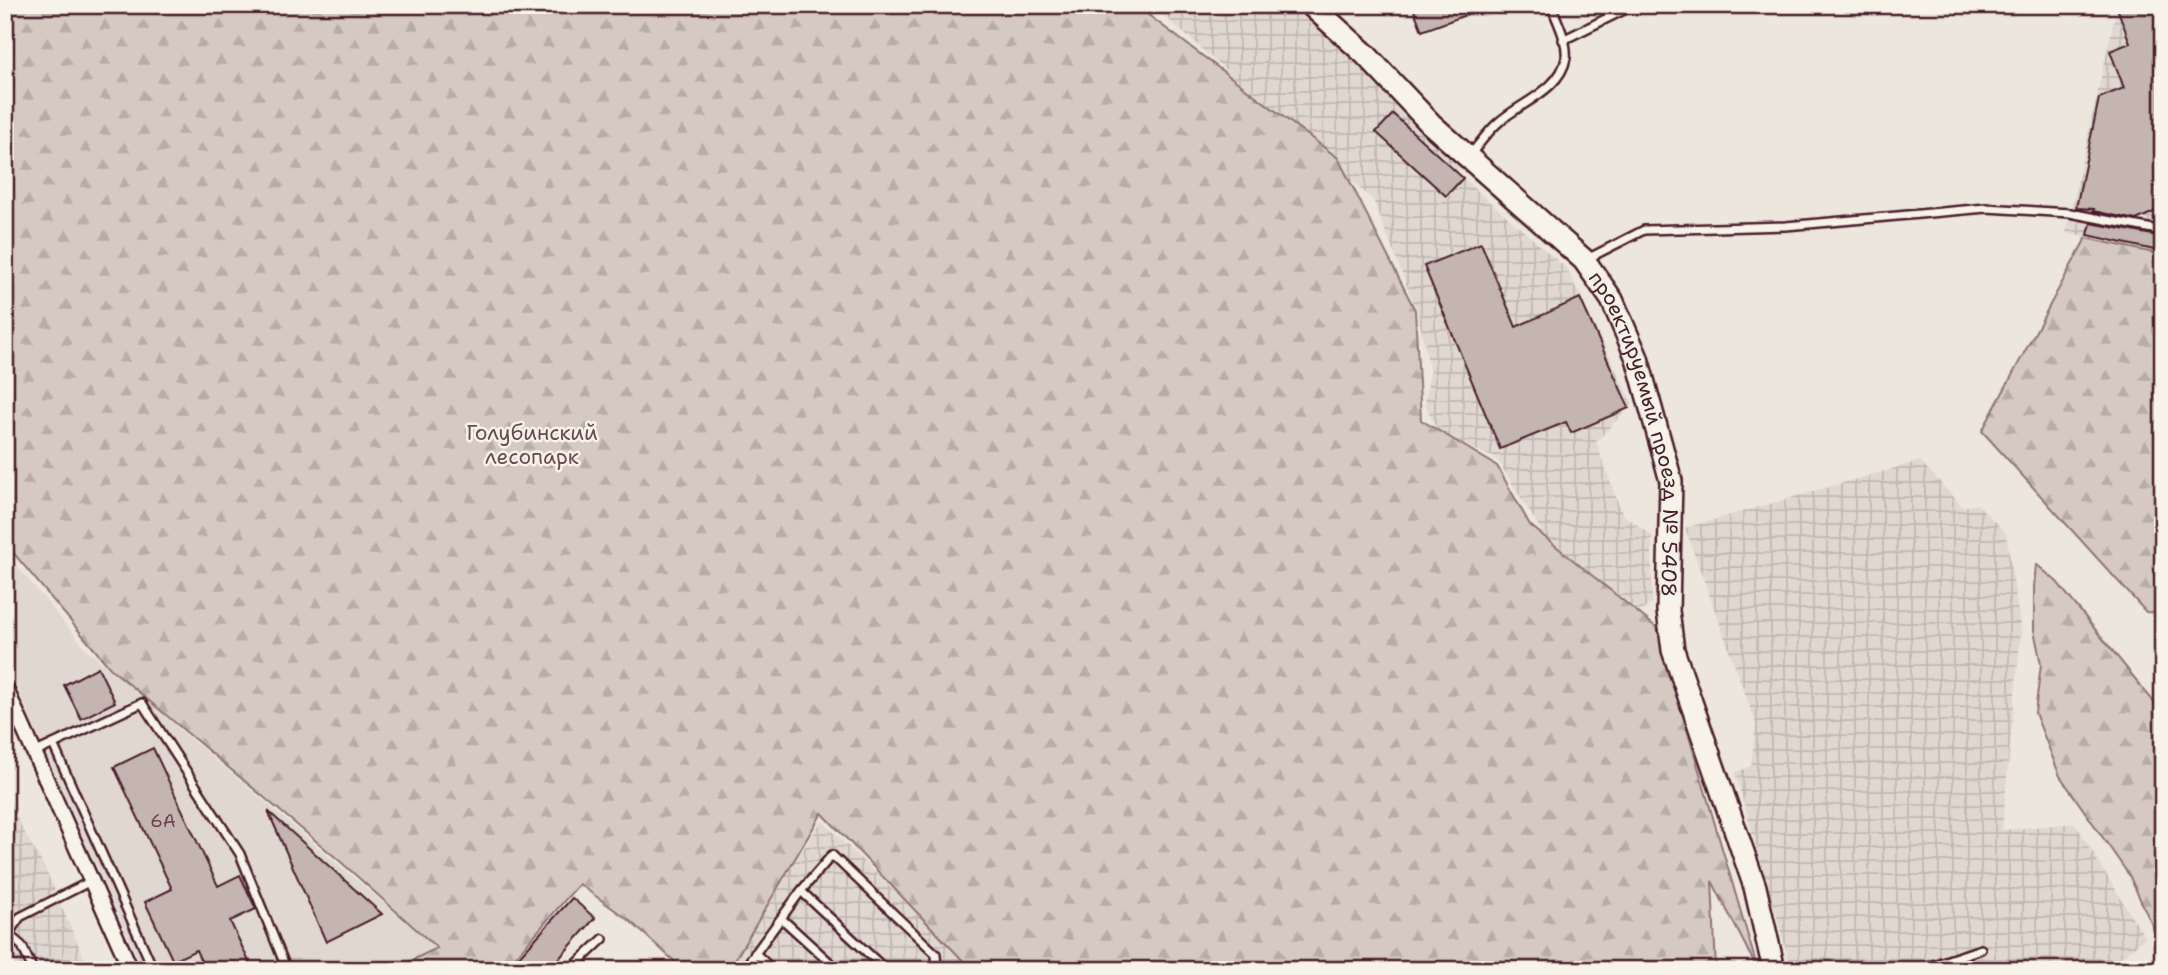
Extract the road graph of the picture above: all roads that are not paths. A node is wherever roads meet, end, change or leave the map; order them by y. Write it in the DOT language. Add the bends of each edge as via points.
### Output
graph roads {
  1 [pos="1311,5"];
  2 [pos="1551,5"];
  3 [pos="1633,5"];
  4 [pos="1563,40"];
  5 [pos="1468,157"];
  6 [pos="2163,231"];
  7 [pos="1584,260"];
  8 [pos="5,687"];
  9 [pos="52,744"];
  10 [pos="34,753"];
  11 [pos="91,881"];
  12 [pos="801,891"];
  13 [pos="781,918"];
  14 [pos="7,934"];
  15 [pos="603,939"];
  16 [pos="1980,949"];
  17 [pos="755,953"];
  18 [pos="33,970"];
  19 [pos="131,970"];
  20 [pos="158,970"];
  21 [pos="287,970"];
  22 [pos="570,970"];
  23 [pos="743,970"];
  24 [pos="773,970"];
  25 [pos="838,970"];
  26 [pos="887,970"];
  27 [pos="937,970"];
  28 [pos="1774,970"];
  29 [pos="1918,970"];
  1 -- 5 [label="street, проектируемый проезд № 5408"];
  2 -- 4 [label="lane"];
  3 -- 4 [label="lane"];
  4 -- 5 [label="lane" via="1566,59 1544,93 1499,122"];
  5 -- 7 [label="street, проектируемый проезд № 5408"];
  6 -- 7 [label="lane" via="2070,213 1986,208 1786,226 1644,230"];
  7 -- 28 [label="street, проектируемый проезд № 5408" via="1612,300 1637,358 1671,481 1668,611 1673,650 1755,887"];
  8 -- 10 [label="street"];
  9 -- 10 [label="lane"];
  9 -- 20 [label="lane" via="151,964"];
  9 -- 21 [label="lane" via="142,703 240,854"];
  10 -- 11 [label="street"];
  11 -- 14 [label="lane" via="20,917"];
  11 -- 19 [label="street"];
  12 -- 13 [label="lane"];
  12 -- 26 [label="lane"];
  12 -- 27 [label="lane" via="832,855 936,954"];
  13 -- 17 [label="lane"];
  13 -- 25 [label="lane"];
  14 -- 18 [label="lane" via="22,946"];
  15 -- 22 [label="lane"];
  16 -- 29 [label="lane"];
  17 -- 23 [label="lane"];
  17 -- 24 [label="lane"];
}
